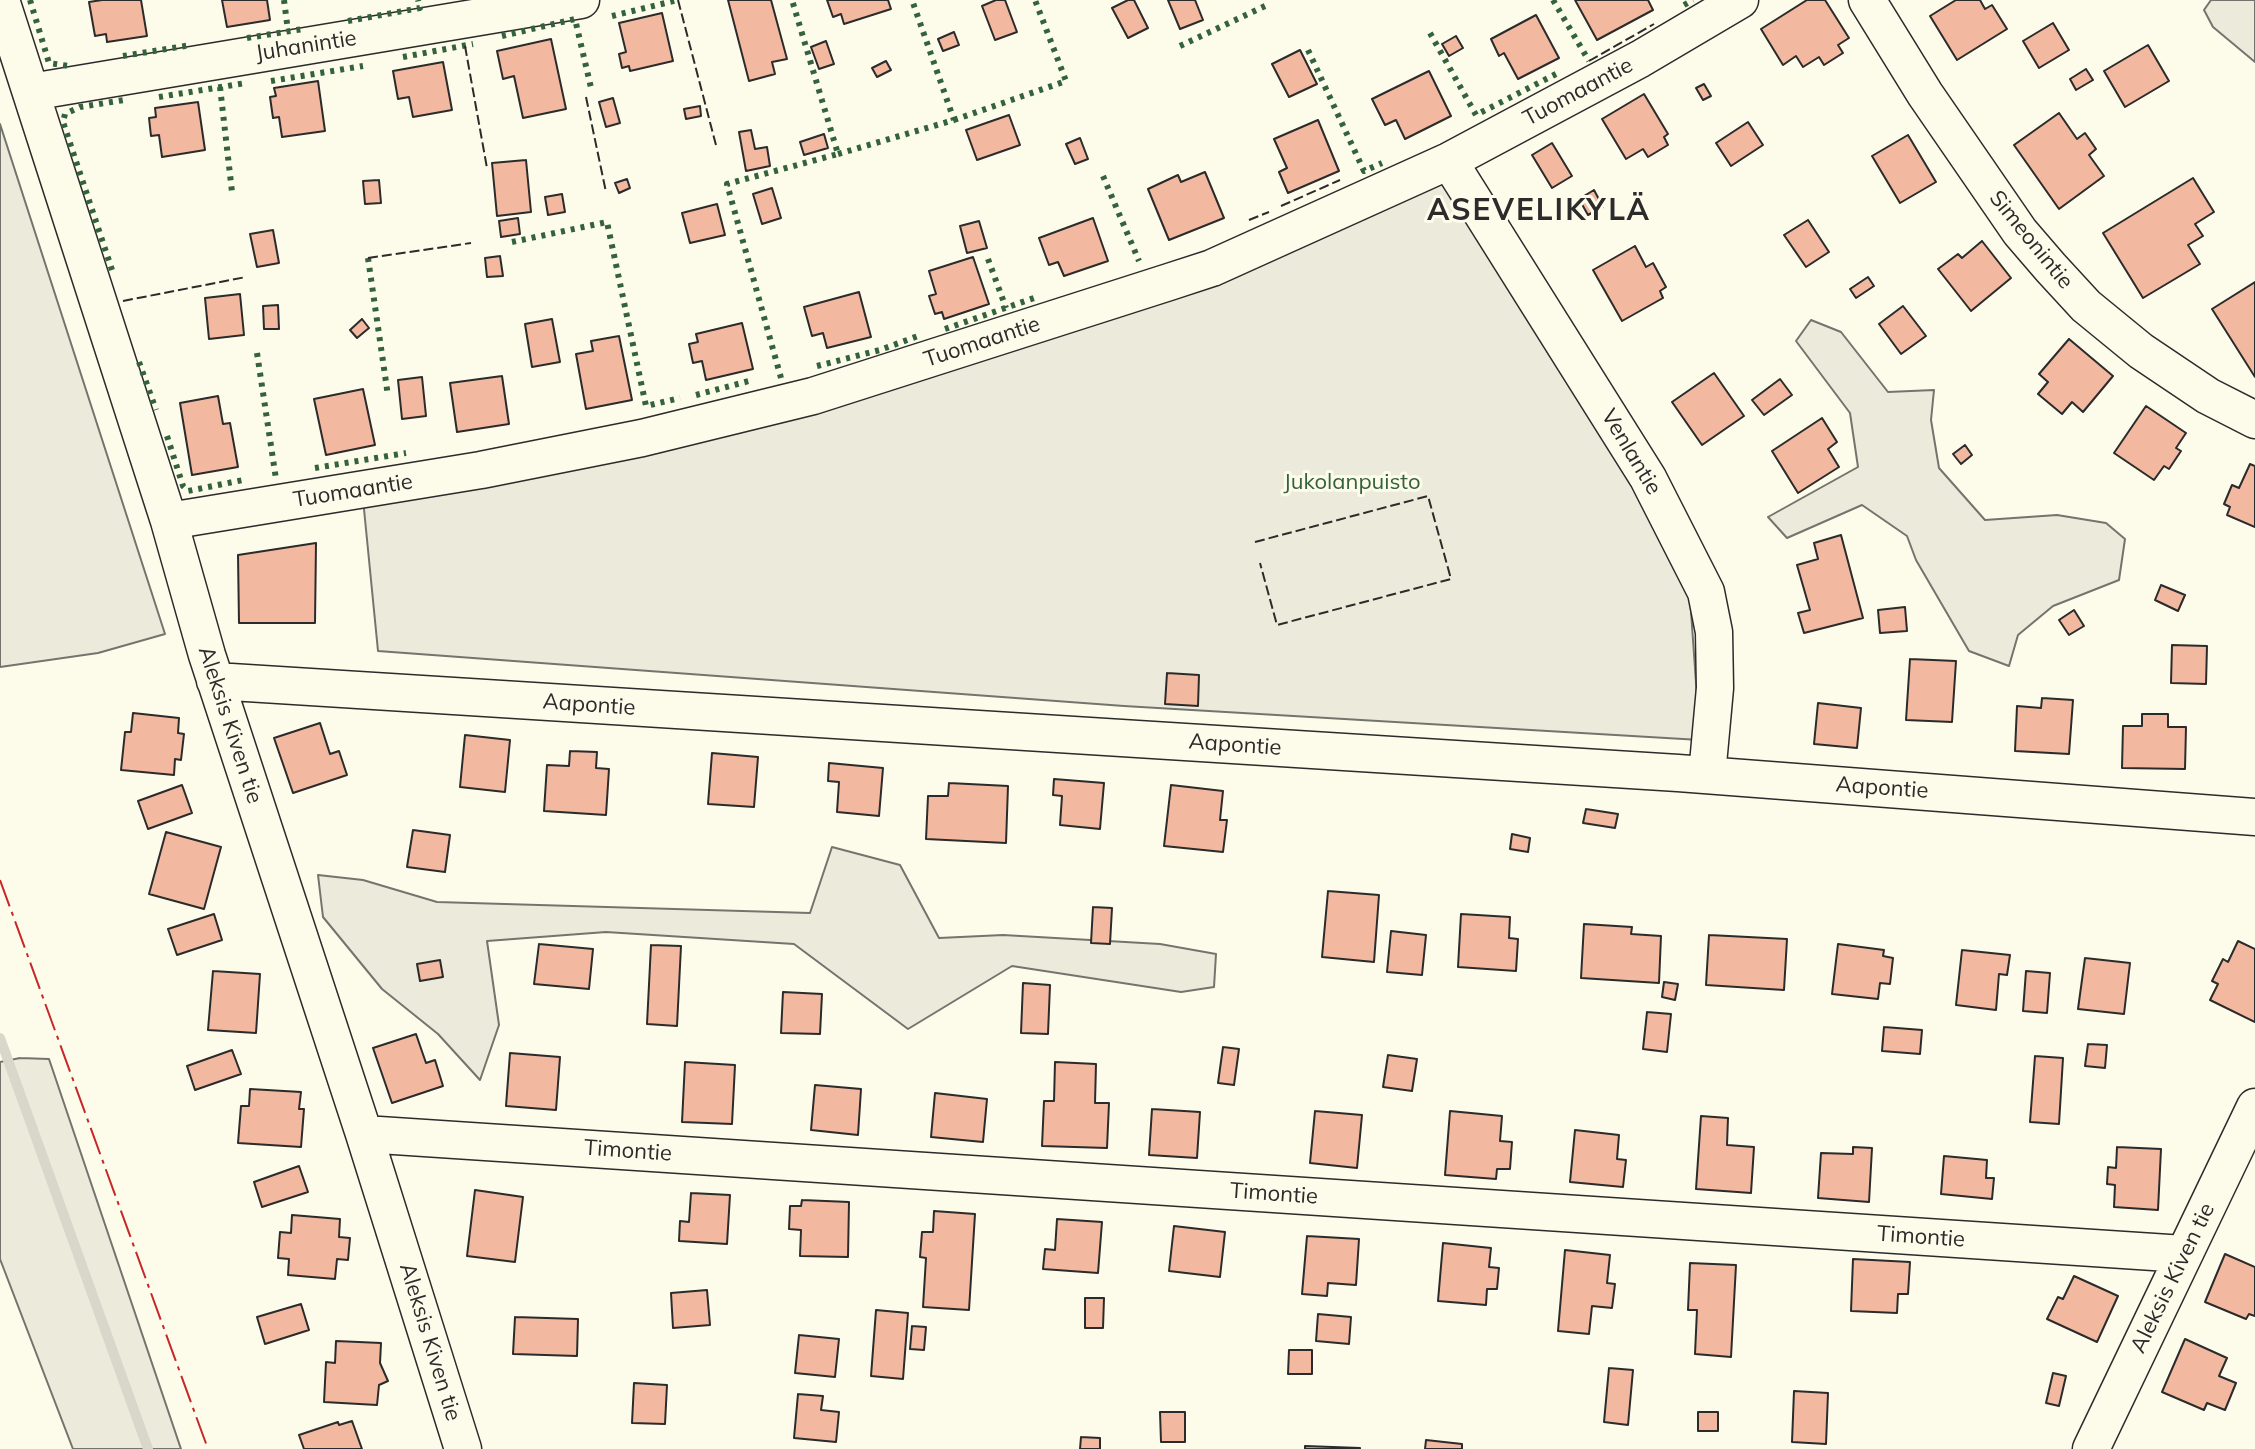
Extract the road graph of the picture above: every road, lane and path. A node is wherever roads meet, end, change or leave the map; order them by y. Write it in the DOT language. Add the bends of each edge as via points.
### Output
graph roads {
  1 [pos="1,0"];
  2 [pos="581,0"];
  3 [pos="1740,0"];
  4 [pos="1867,0"];
  5 [pos="31,92"];
  6 [pos="1449,161"];
  7 [pos="2255,420"];
  8 [pos="169,521"];
  9 [pos="215,681"];
  10 [pos="1707,775"];
  11 [pos="2255,817"];
  12 [pos="2255,1107"];
  13 [pos="364,1134"];
  14 [pos="2184,1254"];
  15 [pos="463,1449"];
  16 [pos="2091,1449"];
  1 -- 5 [label="street, Aleksis Kiven tie"];
  2 -- 5 [label="street, Juhanintie"];
  3 -- 6 [label="street, Tuomaantie"];
  4 -- 7 [label="street, Simeonintie" via="2020,232 2086,306 2141,351"];
  5 -- 8 [label="street, Aleksis Kiven tie"];
  6 -- 8 [label="street, Tuomaantie" via="1212,268 813,396 495,467"];
  6 -- 10 [label="street, Venlantie" via="1648,478 1706,592 1714,632 1715,688"];
  8 -- 9 [label="street, Aleksis Kiven tie"];
  9 -- 10 [label="street, Aapontie"];
  9 -- 13 [label="street, Aleksis Kiven tie"];
  10 -- 11 [label="street, Aapontie"];
  12 -- 14 [label="street, Aleksis Kiven tie"];
  13 -- 14 [label="street, Timontie"];
  13 -- 15 [label="street, Aleksis Kiven tie"];
  14 -- 16 [label="street, Aleksis Kiven tie"];
}
